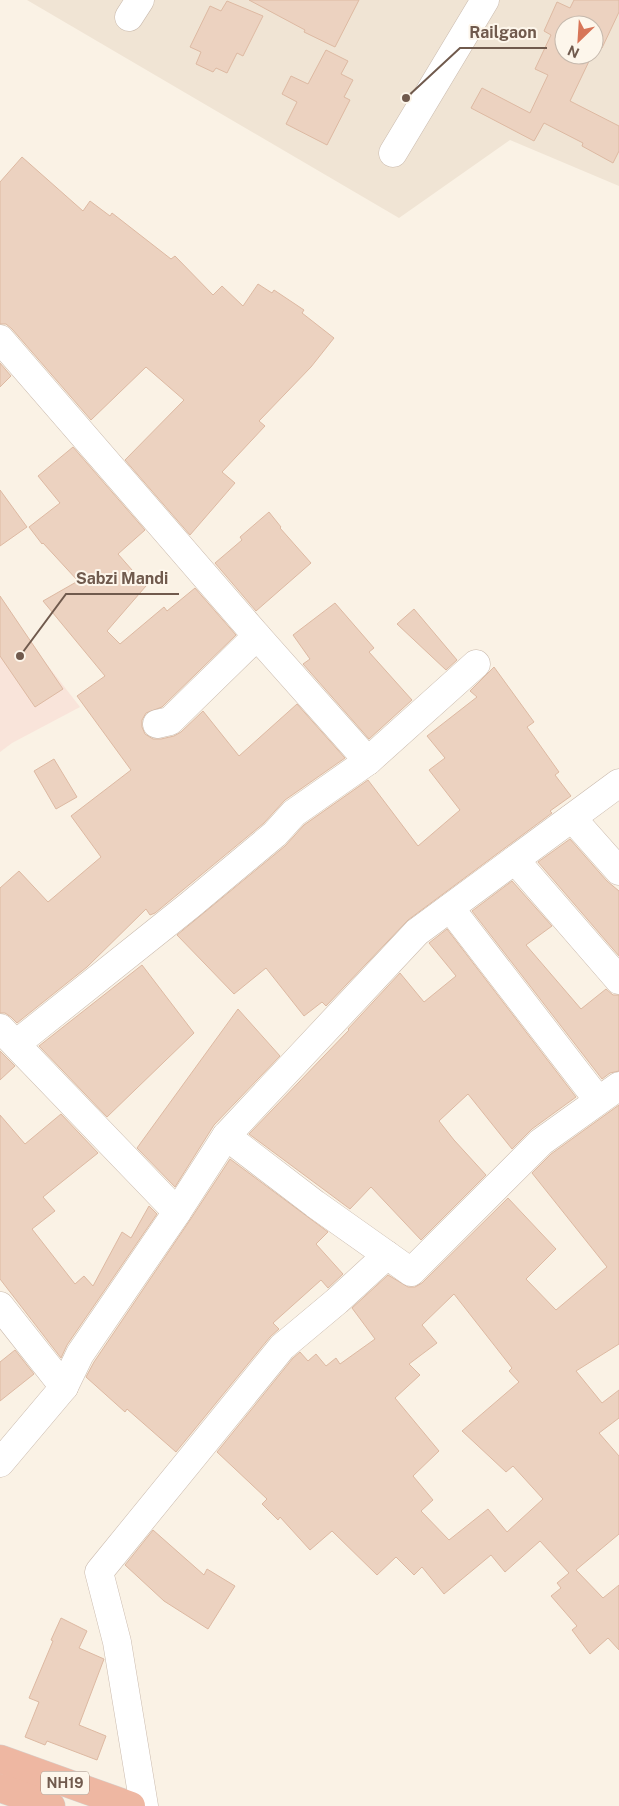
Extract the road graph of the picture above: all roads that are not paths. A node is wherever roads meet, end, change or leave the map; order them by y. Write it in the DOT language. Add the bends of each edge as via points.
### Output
graph roads {
  1 [pos="486,0"];
  2 [pos="393,152"];
  3 [pos="0,339"];
  4 [pos="257,636"];
  5 [pos="476,664"];
  6 [pos="157,724"];
  7 [pos="368,761"];
  8 [pos="619,783"];
  9 [pos="572,818"];
  10 [pos="515,860"];
  11 [pos="619,871"];
  12 [pos="450,908"];
  13 [pos="619,980"];
  14 [pos="8,1036"];
  15 [pos="609,1093"];
  16 [pos="226,1136"];
  17 [pos="177,1212"];
  18 [pos="387,1255"];
  19 [pos="0,1306"];
  20 [pos="64,1387"];
  21 [pos="0,1463"];
  22 [pos="0,1759"];
  23 [pos="0,1788"];
  24 [pos="51,1806"];
  25 [pos="131,1806"];
  26 [pos="144,1806"];
  1 -- 2 [label="street"];
  3 -- 4 [label="street"];
  4 -- 6 [label="street" via="170,721"];
  4 -- 7 [label="street"];
  5 -- 7 [label="street"];
  7 -- 14 [label="street" via="294,813 275,834 190,906"];
  8 -- 9 [label="street"];
  9 -- 10 [label="street"];
  9 -- 11 [label="street"];
  10 -- 12 [label="street"];
  10 -- 13 [label="street"];
  12 -- 15 [label="street"];
  12 -- 16 [label="street" via="417,932"];
  14 -- 17 [label="street"];
  15 -- 18 [label="street" via="541,1142 411,1272"];
  16 -- 17 [label="street"];
  16 -- 18 [label="street"];
  17 -- 20 [label="street" via="80,1354"];
  18 -- 26 [label="street" via="282,1347 99,1572 117,1642"];
  19 -- 20 [label="street"];
  20 -- 21 [label="street"];
  22 -- 25 [label="highway, NH19"];
  23 -- 24 [label="highway, NH19"];
}
